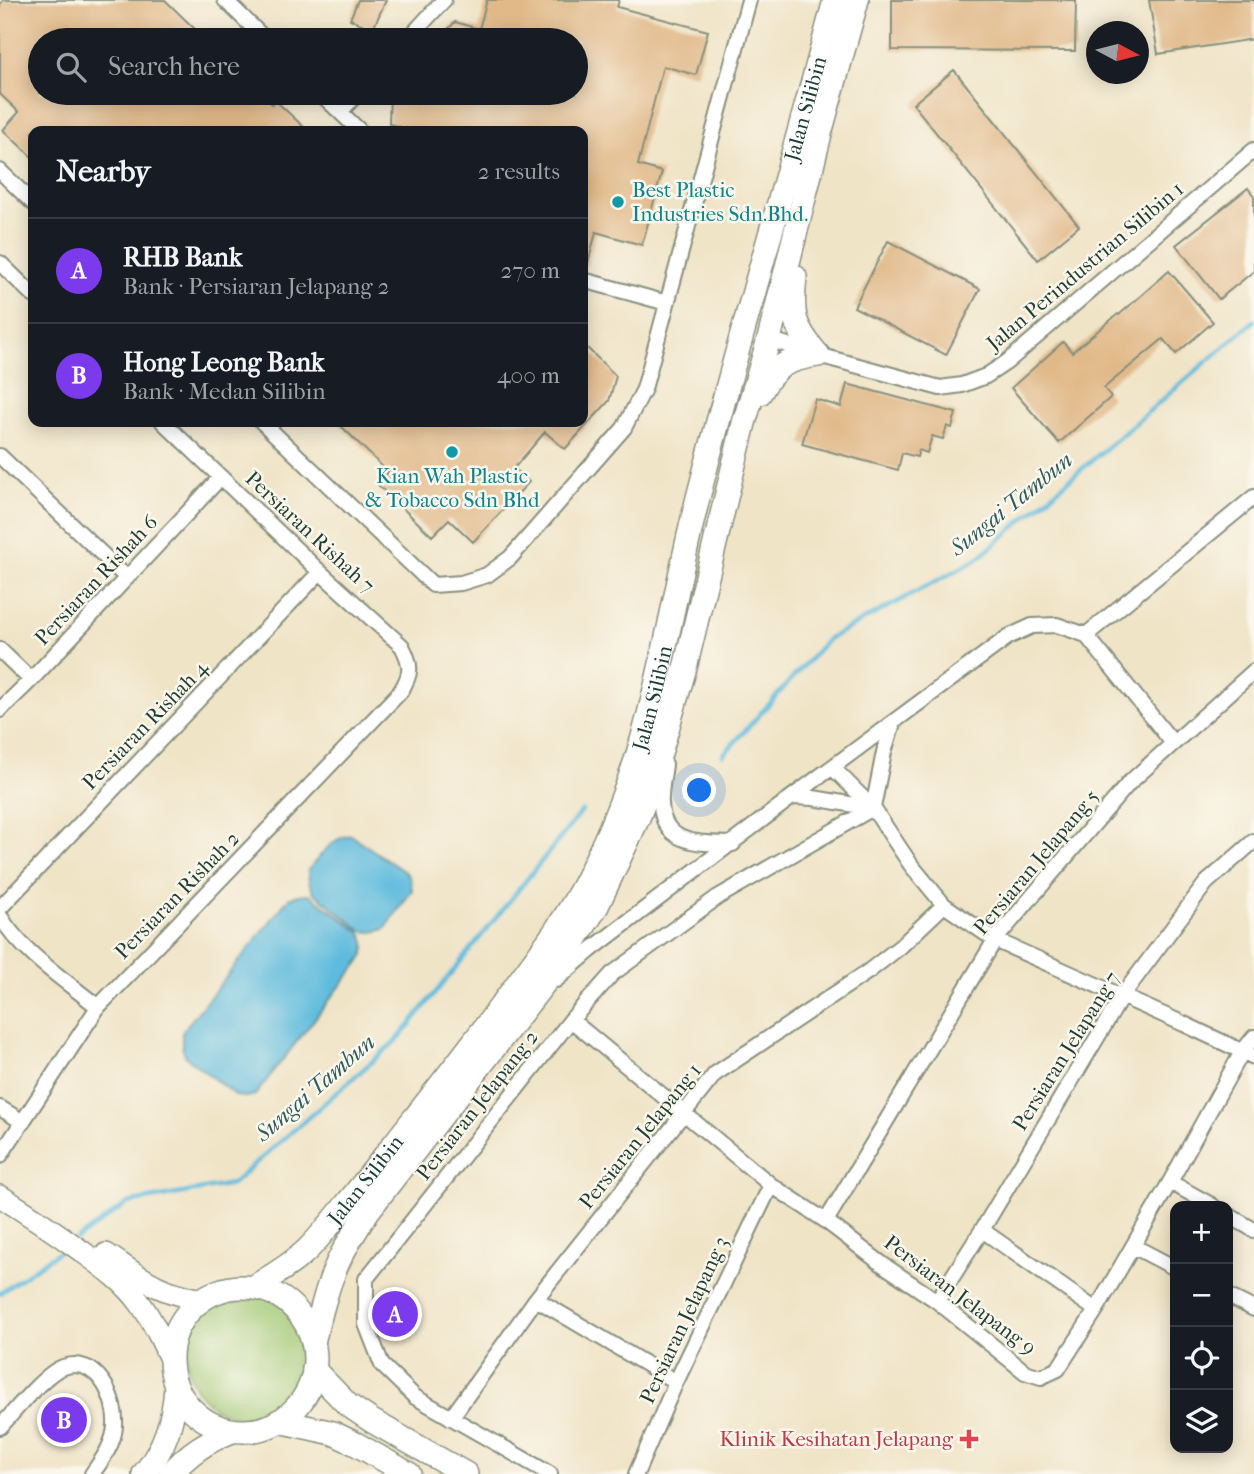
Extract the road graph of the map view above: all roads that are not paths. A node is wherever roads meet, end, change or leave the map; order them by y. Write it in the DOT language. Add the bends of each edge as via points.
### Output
graph roads {
  1 [pos="225,0"];
  2 [pos="444,0"];
  3 [pos="749,0"];
  4 [pos="835,0"];
  5 [pos="857,0"];
  6 [pos="254,28"];
  7 [pos="418,28"];
  8 [pos="333,105"];
  9 [pos="347,105"];
  10 [pos="340,112"];
  11 [pos="355,126"];
  12 [pos="1254,150"];
  13 [pos="0,171"];
  14 [pos="804,197"];
  15 [pos="28,198"];
  16 [pos="780,202"];
  17 [pos="0,263"];
  18 [pos="588,281"];
  19 [pos="28,290"];
  20 [pos="667,303"];
  21 [pos="769,339"];
  22 [pos="818,355"];
  23 [pos="744,423"];
  24 [pos="168,427"];
  25 [pos="267,427"];
  26 [pos="0,456"];
  27 [pos="220,477"];
  28 [pos="700,488"];
  29 [pos="1254,497"];
  30 [pos="320,572"];
  31 [pos="127,578"];
  32 [pos="1086,635"];
  33 [pos="0,650"];
  34 [pos="1254,671"];
  35 [pos="31,680"];
  36 [pos="407,681"];
  37 [pos="0,710"];
  38 [pos="893,723"];
  39 [pos="664,741"];
  40 [pos="1173,743"];
  41 [pos="833,768"];
  42 [pos="792,797"];
  43 [pos="873,808"];
  44 [pos="1254,841"];
  45 [pos="733,844"];
  46 [pos="944,905"];
  47 [pos="0,908"];
  48 [pos="0,916"];
  49 [pos="995,940"];
  50 [pos="1122,996"];
  51 [pos="534,998"];
  52 [pos="98,1007"];
  53 [pos="571,1020"];
  54 [pos="1254,1037"];
  55 [pos="1248,1055"];
  56 [pos="0,1108"];
  57 [pos="684,1112"];
  58 [pos="23,1122"];
  59 [pos="0,1156"];
  60 [pos="0,1181"];
  61 [pos="1170,1182"];
  62 [pos="771,1185"];
  63 [pos="0,1196"];
  64 [pos="1204,1201"];
  65 [pos="1233,1218"];
  66 [pos="826,1221"];
  67 [pos="56,1226"];
  68 [pos="982,1230"];
  69 [pos="1254,1230"];
  70 [pos="1133,1246"];
  71 [pos="1170,1265"];
  72 [pos="116,1269"];
  73 [pos="254,1287"];
  74 [pos="1233,1298"];
  75 [pos="536,1299"];
  76 [pos="201,1300"];
  77 [pos="937,1301"];
  78 [pos="1254,1309"];
  79 [pos="1096,1310"];
  80 [pos="313,1342"];
  81 [pos="171,1361"];
  82 [pos="314,1370"];
  83 [pos="676,1382"];
  84 [pos="176,1387"];
  85 [pos="451,1418"];
  86 [pos="279,1421"];
  87 [pos="0,1427"];
  88 [pos="232,1431"];
  89 [pos="92,1474"];
  90 [pos="144,1474"];
  91 [pos="171,1474"];
  92 [pos="409,1474"];
  93 [pos="466,1474"];
  94 [pos="550,1474"];
  95 [pos="636,1474"];
  1 -- 6 [label="street"];
  2 -- 7 [label="street"];
  3 -- 20 [label="street"];
  4 -- 16 [label="main road, Jalan Silibin"];
  5 -- 14 [label="main road, Jalan Silibin"];
  8 -- 10 [label="street"];
  9 -- 10 [label="street"];
  10 -- 11 [label="street"];
  12 -- 22 [label="street, Jalan Perindustrian Silibin 1" via="986,376 940,388"];
  13 -- 15 [label="street"];
  14 -- 21 [label="main road, Jalan Silibin"];
  14 -- 22 [label="main road" via="793,304 802,336"];
  16 -- 21 [label="main road" via="775,248 758,317"];
  16 -- 28 [label="main road, Jalan Silibin"];
  17 -- 19 [label="street"];
  18 -- 20 [label="street"];
  20 -- 25 [label="street" via="644,389 624,428 510,558 486,575 461,583 433,585"];
  21 -- 22 [label="street, Jalan Perindustrian Silibin 1"];
  21 -- 23 [label="main road, Jalan Silibin"];
  21 -- 28 [label="main road" via="757,340 749,351 727,434"];
  22 -- 23 [label="main road" via="793,359 777,369"];
  23 -- 39 [label="main road, Jalan Silibin"];
  24 -- 27 [label="street, Persiaran Rishah 7"];
  26 -- 31 [label="street"];
  27 -- 30 [label="street, Persiaran Rishah 7"];
  27 -- 31 [label="street, Persiaran Rishah 6"];
  28 -- 73 [label="main road, Jalan Silibin" via="641,743 585,882 492,1018 334,1221 306,1251"];
  29 -- 32 [label="street"];
  30 -- 36 [label="street, Persiaran Rishah 7" via="402,646 409,658"];
  30 -- 47 [label="street, Persiaran Rishah 4"];
  31 -- 35 [label="street, Persiaran Rishah 6"];
  32 -- 38 [label="street, Jalan Silibin" via="1057,625 1032,626 1008,637"];
  32 -- 40 [label="street"];
  33 -- 35 [label="street"];
  34 -- 40 [label="street, Persiaran Jelapang 5"];
  35 -- 37 [label="street, Persiaran Rishah 6"];
  36 -- 52 [label="street, Persiaran Rishah 2"];
  38 -- 41 [label="street, Jalan Silibin"];
  38 -- 43 [label="street"];
  39 -- 45 [label="street" via="664,823 674,835 688,841"];
  39 -- 51 [label="main road, Jalan Silibin" via="638,818 597,906"];
  40 -- 49 [label="street, Persiaran Jelapang 5" via="1129,783"];
  41 -- 42 [label="street, Jalan Silibin"];
  41 -- 43 [label="street"];
  42 -- 43 [label="street"];
  42 -- 45 [label="street, Jalan Silibin"];
  43 -- 46 [label="street" via="911,866"];
  43 -- 53 [label="street, Persiaran Jelapang 2" via="718,897 612,974"];
  44 -- 50 [label="street, Persiaran Jelapang 7" via="1206,883"];
  45 -- 51 [label="street, Jalan Silibin"];
  46 -- 49 [label="street"];
  46 -- 57 [label="street, Persiaran Jelapang 1" via="869,971 715,1074"];
  48 -- 52 [label="street" via="21,944"];
  49 -- 50 [label="street"];
  49 -- 66 [label="street, Persiaran Jelapang 5"];
  50 -- 55 [label="street"];
  50 -- 68 [label="street, Persiaran Jelapang 7"];
  51 -- 80 [label="main road, Jalan Silibin" via="354,1232 330,1283"];
  52 -- 58 [label="street, Persiaran Rishah 2"];
  53 -- 57 [label="street, Persiaran Jelapang 9"];
  53 -- 85 [label="street, Persiaran Jelapang 2" via="366,1279 366,1324 382,1365 415,1397"];
  54 -- 55 [label="street, Persiaran Jelapang 9"];
  55 -- 61 [label="street, Persiaran Jelapang 9"];
  56 -- 58 [label="street"];
  57 -- 62 [label="street, Persiaran Jelapang 9"];
  57 -- 75 [label="street, Persiaran Jelapang 1"];
  58 -- 59 [label="street, Persiaran Rishah 2"];
  60 -- 67 [label="main road"];
  61 -- 64 [label="street"];
  61 -- 70 [label="street, Persiaran Jelapang 9"];
  62 -- 66 [label="street, Persiaran Jelapang 9"];
  62 -- 83 [label="street, Persiaran Jelapang 3"];
  63 -- 67 [label="main road"];
  65 -- 69 [label="street"];
  66 -- 77 [label="street, Persiaran Jelapang 9"];
  67 -- 72 [label="main road"];
  68 -- 77 [label="street, Persiaran Jelapang 7"];
  68 -- 79 [label="street"];
  70 -- 71 [label="street"];
  70 -- 79 [label="street, Persiaran Jelapang 9"];
  72 -- 76 [label="main road"];
  72 -- 81 [label="main road" via="152,1322"];
  73 -- 76 [label="main road" via="226,1288"];
  73 -- 80 [label="main road" via="289,1304 304,1321"];
  74 -- 78 [label="street"];
  75 -- 83 [label="street"];
  75 -- 85 [label="street, Persiaran Jelapang 1"];
  76 -- 81 [label="main road" via="181,1322"];
  77 -- 79 [label="street, Persiaran Jelapang 9" via="1025,1372 1041,1377 1058,1369"];
  80 -- 82 [label="main road"];
  81 -- 84 [label="main road"];
  82 -- 86 [label="main road" via="302,1399"];
  82 -- 93 [label="main road" via="372,1422"];
  83 -- 95 [label="street, Persiaran Jelapang 3"];
  84 -- 88 [label="main road" via="198,1416"];
  84 -- 90 [label="main road" via="169,1432"];
  85 -- 94 [label="street, Persiaran Jelapang 2"];
  86 -- 88 [label="main road" via="257,1430"];
  86 -- 92 [label="main road" via="333,1433"];
  87 -- 89 [label="street" via="62,1367 92,1370 105,1384 114,1405 115,1427 109,1448"];
  88 -- 91 [label="main road" via="200,1446"];
}
